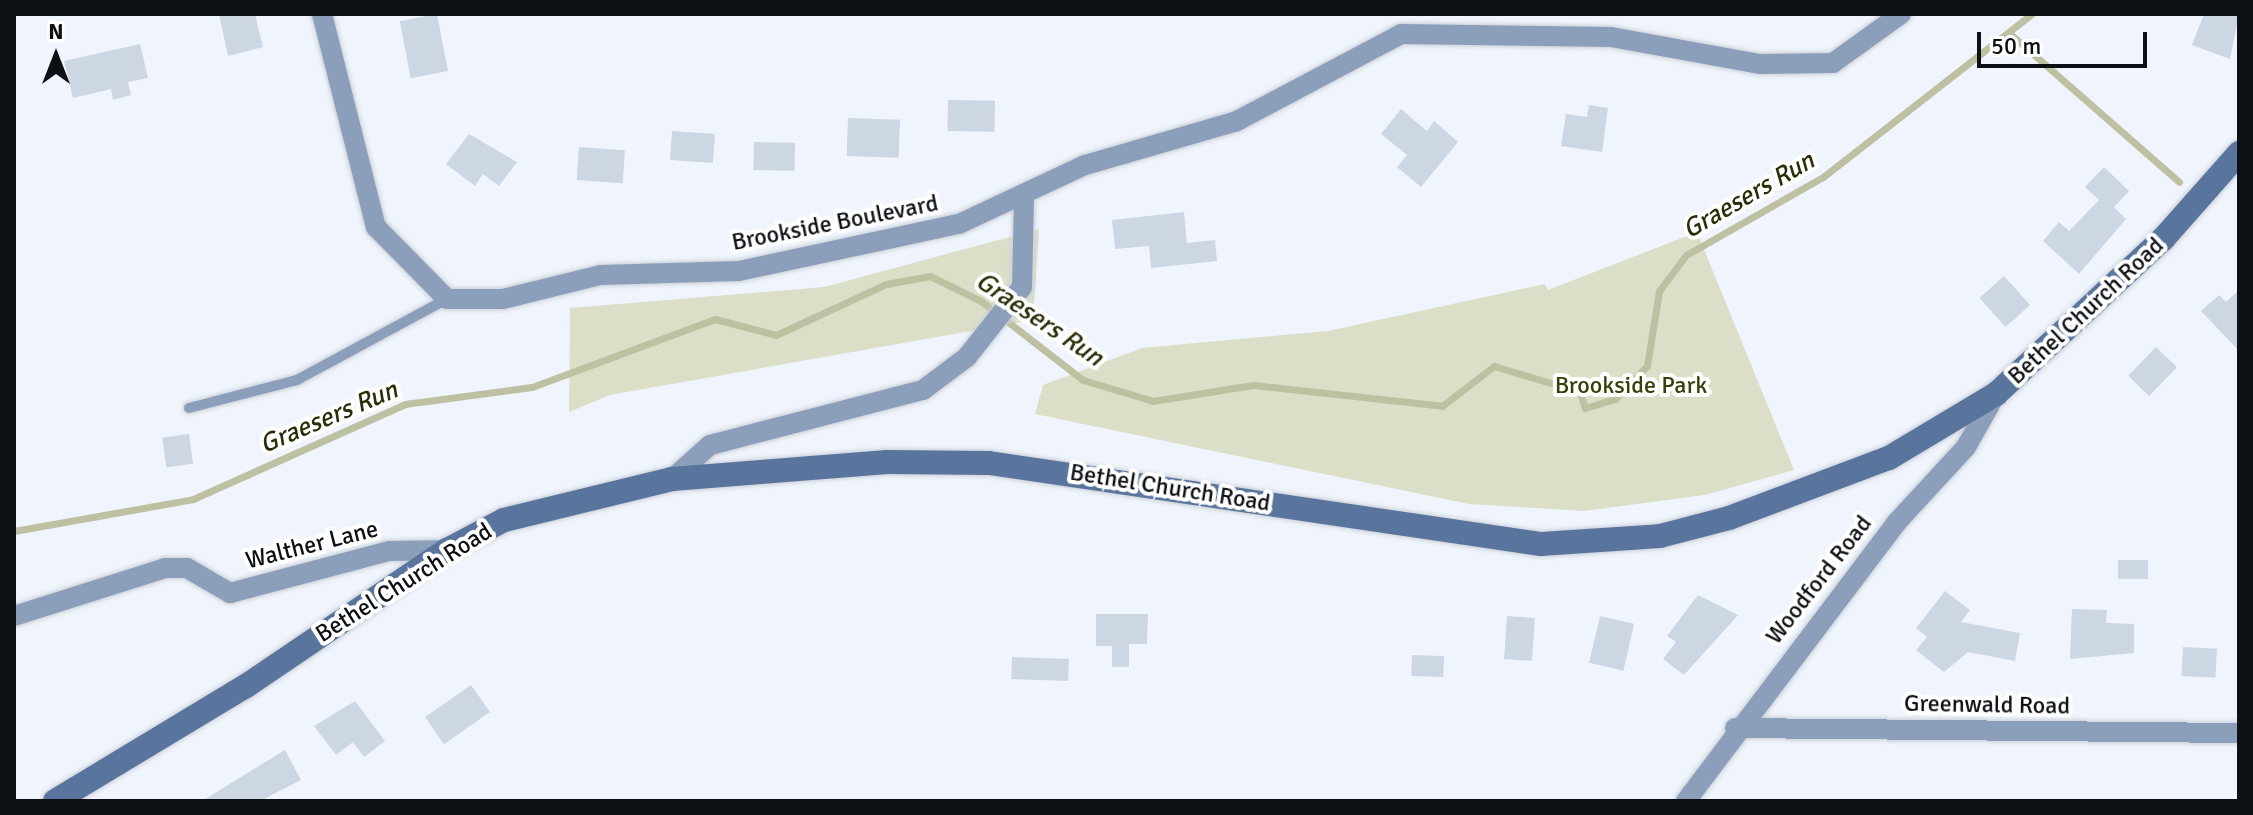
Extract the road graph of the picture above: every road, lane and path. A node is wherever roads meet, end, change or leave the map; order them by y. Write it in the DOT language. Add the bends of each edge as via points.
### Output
graph roads {
  1 [pos="322,14"];
  2 [pos="1901,14"];
  3 [pos="2239,153"];
  4 [pos="1024,199"];
  5 [pos="447,299"];
  6 [pos="1996,394"];
  7 [pos="189,408"];
  8 [pos="672,479"];
  9 [pos="447,550"];
  10 [pos="14,616"];
  11 [pos="1735,728"];
  12 [pos="2239,733"];
  13 [pos="55,801"];
  14 [pos="1686,801"];
  1 -- 5 [label="street" via="376,227"];
  2 -- 4 [label="street, Brookside Boulevard" via="1833,63 1760,64 1611,37 1401,34 1237,121 1085,165"];
  3 -- 6 [label="street, Bethel Church Road" via="2163,239"];
  4 -- 5 [label="street, Brookside Boulevard" via="959,224 739,271 601,275 503,299"];
  4 -- 8 [label="street" via="1022,287 1011,308 923,390 710,445"];
  5 -- 7 [label="lane" via="297,380"];
  6 -- 8 [label="street, Bethel Church Road" via="1889,458 1796,496 1660,536 1595,544 1460,534 989,463 887,462"];
  6 -- 11 [label="street, Woodford Road" via="1966,447"];
  8 -- 9 [label="street, Bethel Church Road" via="504,520"];
  9 -- 10 [label="street, Walther Lane" via="389,551 230,593 187,568 165,568"];
  9 -- 13 [label="street, Bethel Church Road" via="246,686"];
  11 -- 12 [label="street, Greenwald Road"];
  11 -- 14 [label="street, Woodford Road"];
}
